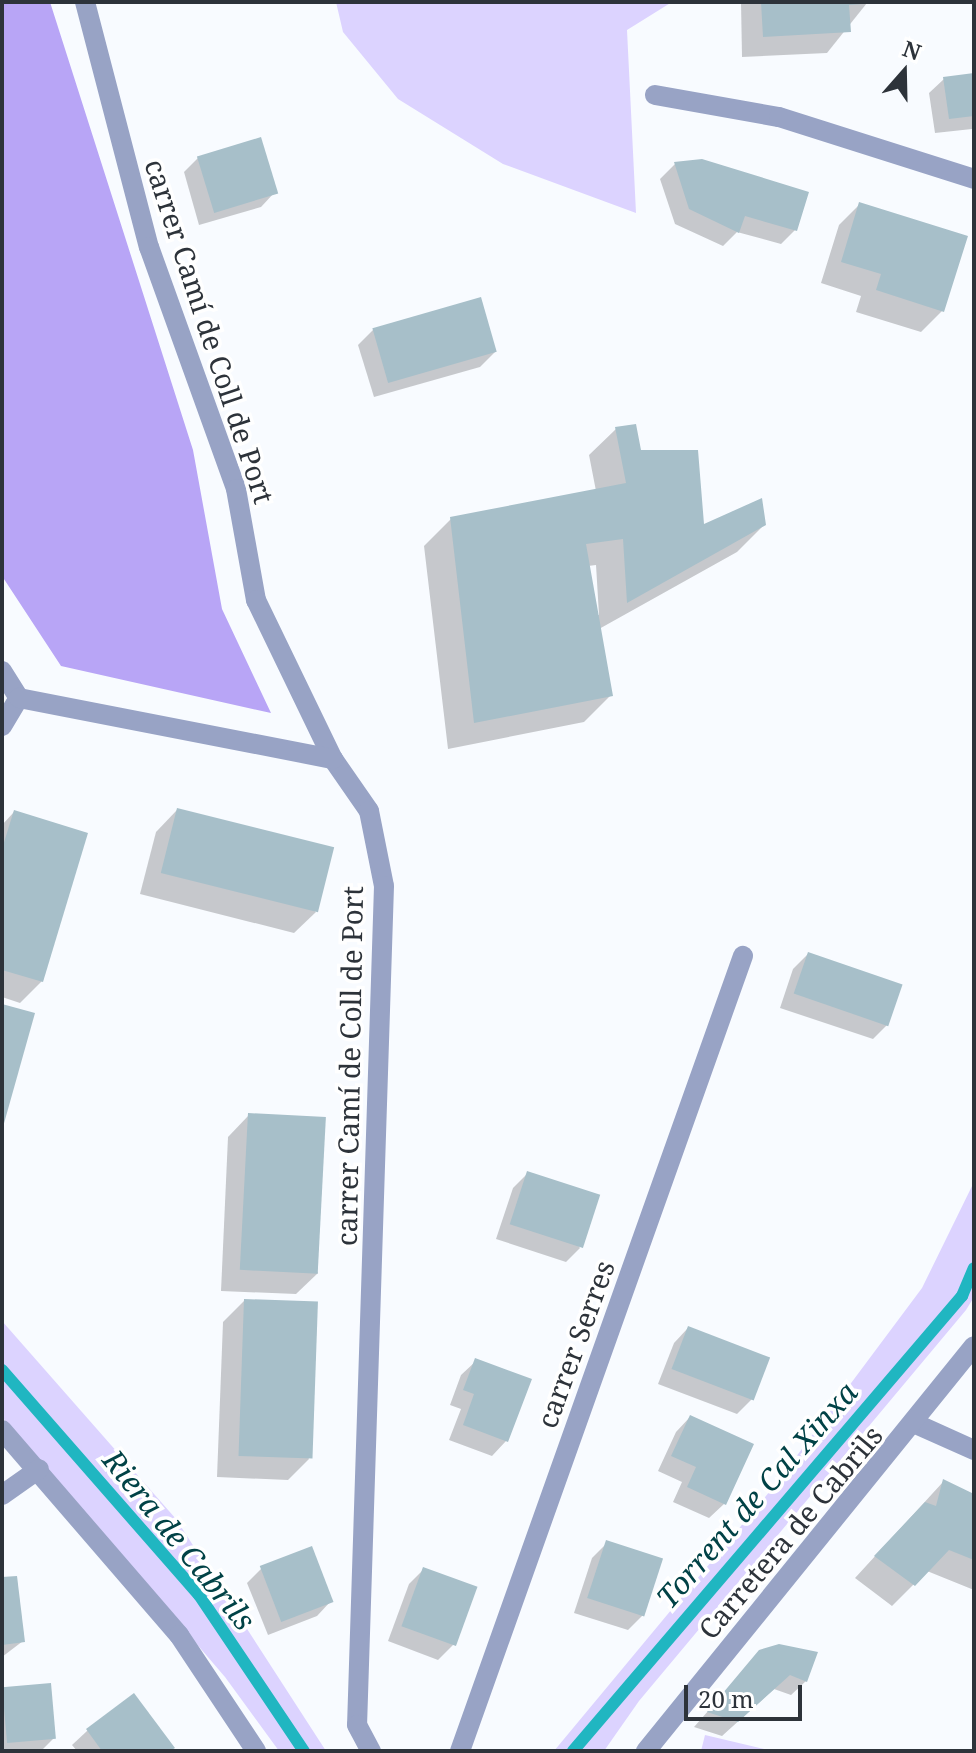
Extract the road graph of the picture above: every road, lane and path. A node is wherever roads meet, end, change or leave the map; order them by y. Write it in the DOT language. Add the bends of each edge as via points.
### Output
graph roads {
  1 [pos="85,2"];
  2 [pos="655,95"];
  3 [pos="974,179"];
  4 [pos="2,671"];
  5 [pos="19,698"];
  6 [pos="2,726"];
  7 [pos="333,759"];
  8 [pos="743,956"];
  9 [pos="974,1346"];
  10 [pos="916,1424"];
  11 [pos="2,1430"];
  12 [pos="974,1450"];
  13 [pos="39,1469"];
  14 [pos="2,1495"];
  15 [pos="256,1751"];
  16 [pos="371,1751"];
  17 [pos="460,1751"];
  18 [pos="646,1751"];
  1 -- 7 [label="street, carrer Camí de Coll de Port" via="149,247 236,489 256,600"];
  2 -- 3 [label="street" via="779,117"];
  4 -- 5 [label="street"];
  5 -- 6 [label="street"];
  5 -- 7 [label="street"];
  7 -- 16 [label="street, carrer Camí de Coll de Port" via="369,811 384,886 357,1725"];
  8 -- 17 [label="street, carrer Serres"];
  9 -- 10 [label="street, Carretera de Cabrils"];
  10 -- 12 [label="street"];
  10 -- 18 [label="street, Carretera de Cabrils"];
  11 -- 13 [label="street"];
  13 -- 14 [label="street"];
  13 -- 15 [label="street" via="179,1635"];
}
